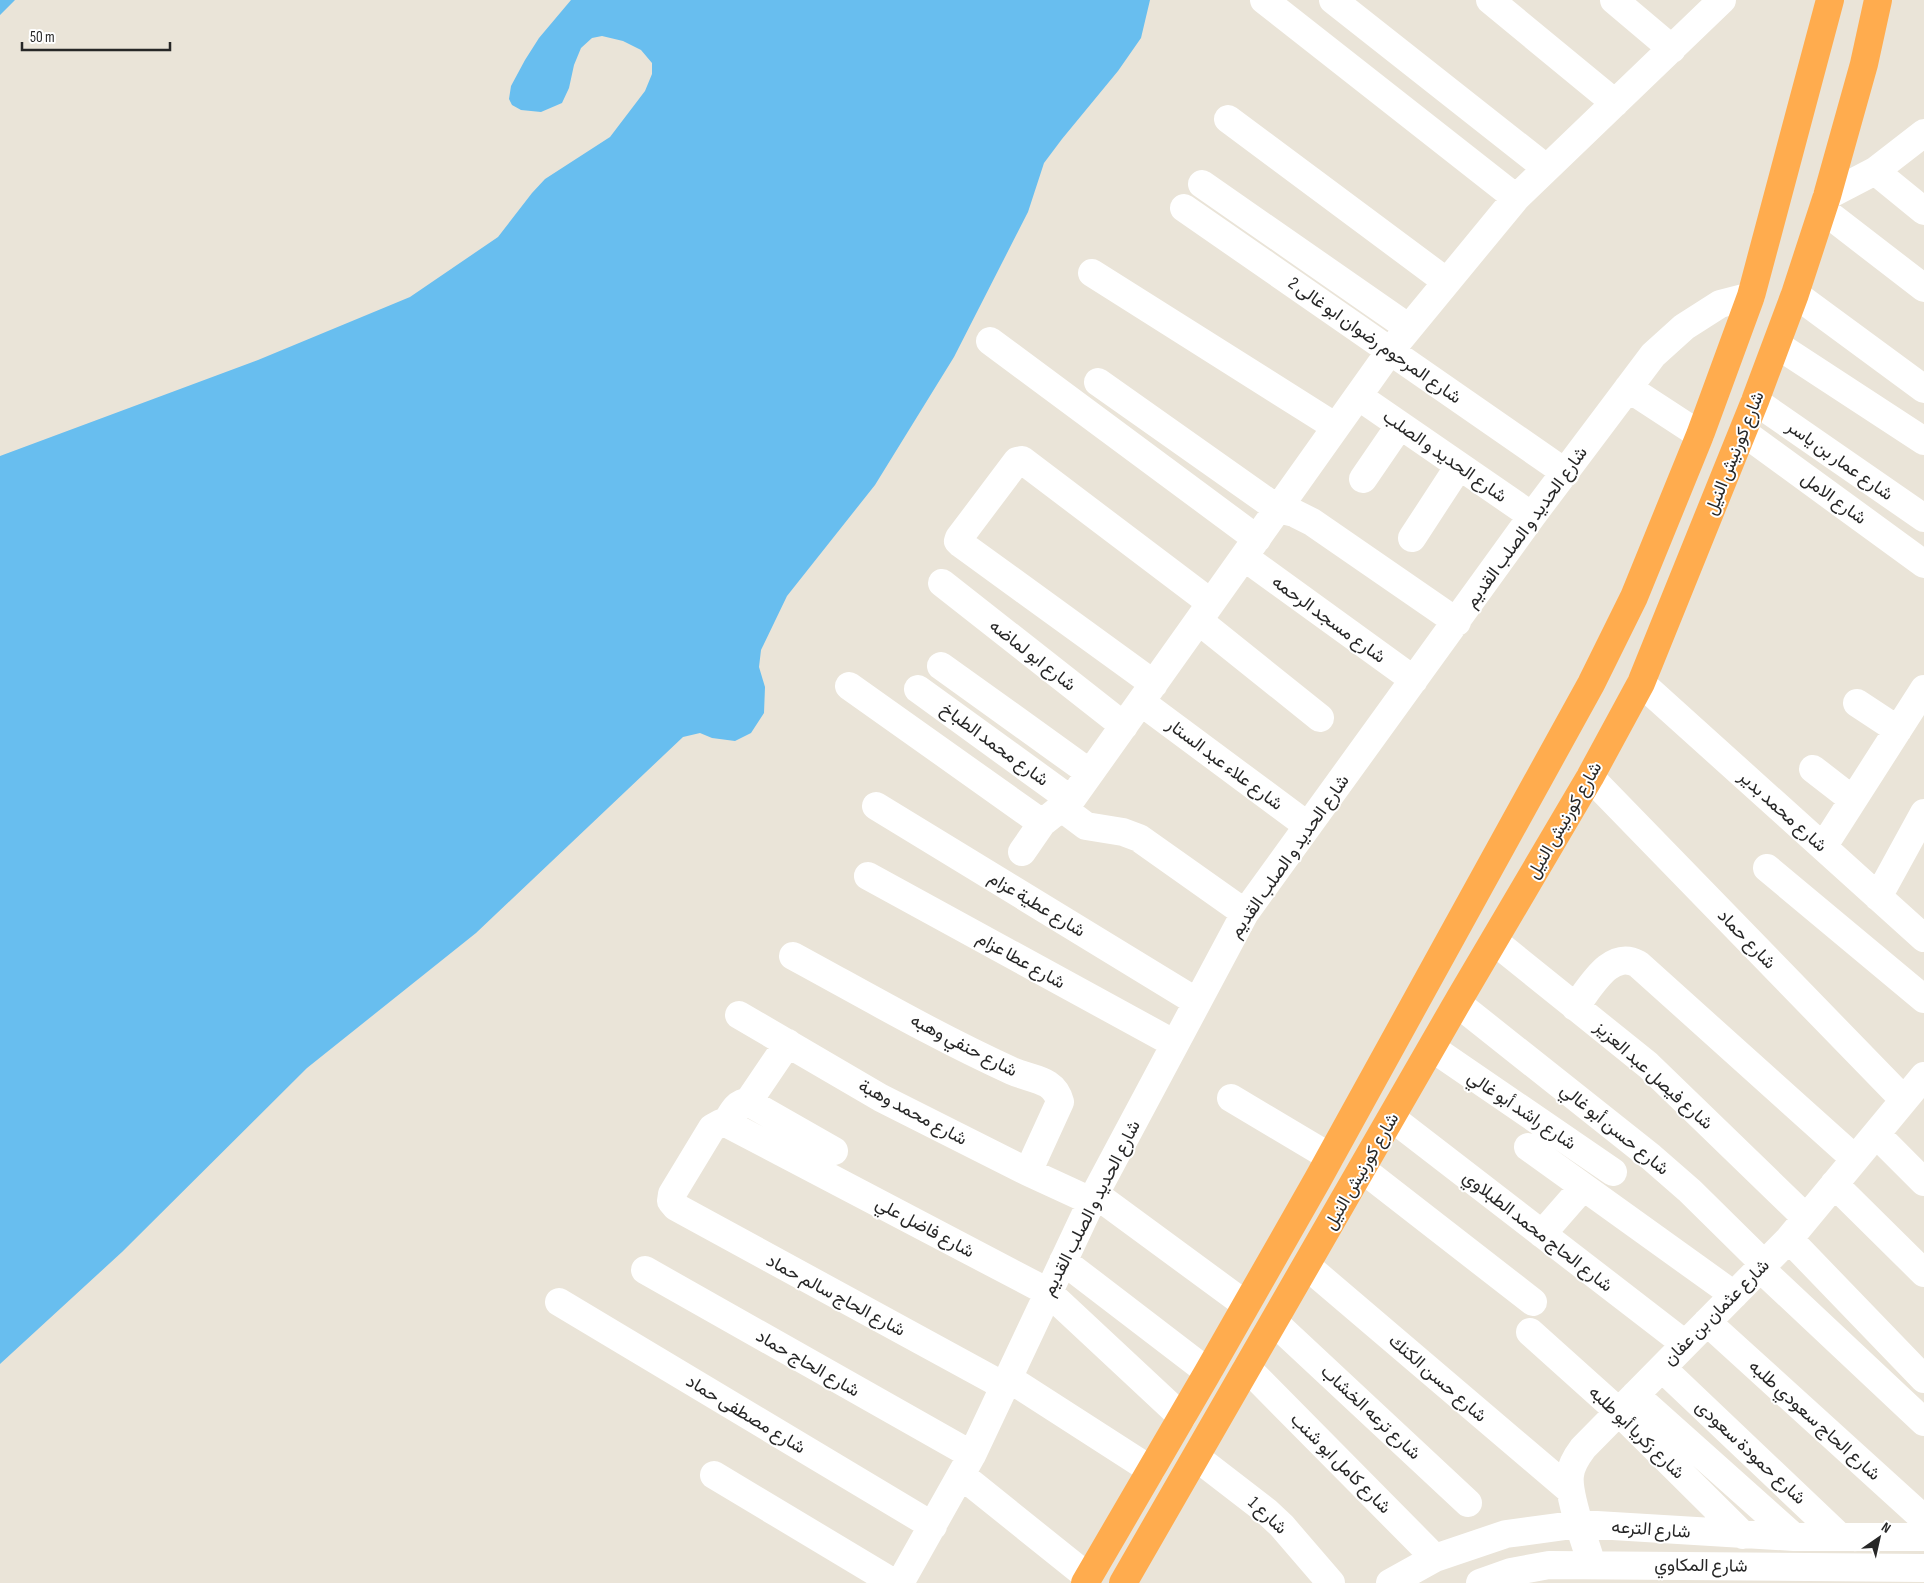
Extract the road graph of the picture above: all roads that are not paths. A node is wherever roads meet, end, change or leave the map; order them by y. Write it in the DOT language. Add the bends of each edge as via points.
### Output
graph roads {
  1 [pos="1264,0"];
  2 [pos="1333,0"];
  3 [pos="1490,0"];
  4 [pos="1614,0"];
  5 [pos="1722,0"];
  6 [pos="1830,0"];
  7 [pos="1878,0"];
  8 [pos="1672,48"];
  9 [pos="1615,103"];
  10 [pos="1228,119"];
  11 [pos="1924,133"];
  12 [pos="1546,168"];
  13 [pos="1875,171"];
  14 [pos="1202,184"];
  15 [pos="1516,198"];
  16 [pos="1825,203"];
  17 [pos="1184,208"];
  18 [pos="1924,211"];
  19 [pos="1092,273"];
  20 [pos="1447,282"];
  21 [pos="1924,288"];
  22 [pos="1795,294"];
  23 [pos="1751,296"];
  24 [pos="1409,328"];
  25 [pos="990,341"];
  26 [pos="1777,345"];
  27 [pos="1390,351"];
  28 [pos="1098,382"];
  29 [pos="1628,388"];
  30 [pos="1924,388"];
  31 [pos="1358,396"];
  32 [pos="1755,401"];
  33 [pos="1400,425"];
  34 [pos="1336,427"];
  35 [pos="1743,432"];
  36 [pos="1700,435"];
  37 [pos="1924,441"];
  38 [pos="1459,466"];
  39 [pos="1566,473"];
  40 [pos="1363,478"];
  41 [pos="1278,509"];
  42 [pos="1532,516"];
  43 [pos="1924,518"];
  44 [pos="1412,538"];
  45 [pos="1250,548"];
  46 [pos="1921,554"];
  47 [pos="942,583"];
  48 [pos="1205,612"];
  49 [pos="1457,622"];
  50 [pos="940,666"];
  51 [pos="1414,680"];
  52 [pos="1641,683"];
  53 [pos="849,686"];
  54 [pos="918,689"];
  55 [pos="1924,689"];
  56 [pos="1148,693"];
  57 [pos="1857,703"];
  58 [pos="1320,718"];
  59 [pos="1124,726"];
  60 [pos="1898,730"];
  61 [pos="1814,769"];
  62 [pos="1090,773"];
  63 [pos="1590,777"];
  64 [pos="1854,800"];
  65 [pos="876,806"];
  66 [pos="1058,810"];
  67 [pos="1308,826"];
  68 [pos="1920,831"];
  69 [pos="1823,848"];
  70 [pos="1022,852"];
  71 [pos="1767,868"];
  72 [pos="868,876"];
  73 [pos="1878,897"];
  74 [pos="1245,913"];
  75 [pos="1924,938"];
  76 [pos="1494,941"];
  77 [pos="793,956"];
  78 [pos="1924,999"];
  79 [pos="1197,1002"];
  80 [pos="1457,1003"];
  81 [pos="1575,1007"];
  82 [pos="739,1015"];
  83 [pos="788,1043"];
  84 [pos="1175,1044"];
  85 [pos="1432,1048"];
  86 [pos="1924,1076"];
  87 [pos="1231,1098"];
  88 [pos="1904,1100"];
  89 [pos="748,1102"];
  90 [pos="1392,1118"];
  91 [pos="726,1123"];
  92 [pos="1876,1134"];
  93 [pos="1528,1147"];
  94 [pos="834,1151"];
  95 [pos="1855,1159"];
  96 [pos="1324,1168"];
  97 [pos="1362,1169"];
  98 [pos="1028,1172"];
  99 [pos="1612,1172"];
  100 [pos="1924,1182"];
  101 [pos="1834,1184"];
  102 [pos="1583,1187"];
  103 [pos="1347,1196"];
  104 [pos="1093,1198"];
  105 [pos="1806,1218"];
  106 [pos="1542,1234"];
  107 [pos="1789,1239"];
  108 [pos="1063,1260"];
  109 [pos="1307,1266"];
  110 [pos="1762,1266"];
  111 [pos="645,1270"];
  112 [pos="1924,1273"];
  113 [pos="1048,1292"];
  114 [pos="1734,1294"];
  115 [pos="559,1302"];
  116 [pos="1533,1302"];
  117 [pos="1246,1305"];
  118 [pos="1274,1322"];
  119 [pos="1707,1322"];
  120 [pos="1530,1332"];
  121 [pos="1685,1344"];
  122 [pos="1247,1368"];
  123 [pos="1662,1368"];
  124 [pos="1208,1372"];
  125 [pos="1924,1379"];
  126 [pos="1006,1382"];
  127 [pos="1626,1403"];
  128 [pos="1182,1417"];
  129 [pos="1924,1422"];
  130 [pos="1196,1456"];
  131 [pos="966,1465"];
  132 [pos="1151,1470"];
  133 [pos="714,1474"];
  134 [pos="1570,1490"];
  135 [pos="1468,1503"];
  136 [pos="1580,1524"];
  137 [pos="933,1526"];
  138 [pos="1920,1531"];
  139 [pos="1743,1535"];
  140 [pos="1803,1537"];
  141 [pos="1840,1537"];
  142 [pos="1435,1558"];
  143 [pos="1638,1564"];
  144 [pos="1592,1565"];
  145 [pos="1918,1568"];
  146 [pos="1819,1575"];
  147 [pos="1518,1578"];
  148 [pos="1087,1580"];
  149 [pos="894,1583"];
  150 [pos="900,1583"];
  151 [pos="1122,1583"];
  152 [pos="1331,1583"];
  153 [pos="1390,1583"];
  154 [pos="1480,1583"];
  155 [pos="1660,1583"];
  1 -- 15 [label="street"];
  2 -- 12 [label="street"];
  3 -- 9 [label="street"];
  4 -- 8 [label="street"];
  5 -- 8 [label="street"];
  6 -- 23 [label="highway, شارع كورنيش النيل"];
  7 -- 16 [label="highway, شارع كورنيش النيل" via="1864,64"];
  8 -- 9 [label="street"];
  9 -- 12 [label="street"];
  10 -- 20 [label="street"];
  11 -- 13 [label="street"];
  12 -- 15 [label="street"];
  13 -- 16 [label="street"];
  13 -- 18 [label="street"];
  14 -- 24 [label="street"];
  15 -- 20 [label="street"];
  16 -- 21 [label="street"];
  16 -- 22 [label="highway, شارع كورنيش النيل"];
  17 -- 27 [label="street, شارع المرحوم رضوان ابو غالى 2"];
  19 -- 34 [label="street"];
  20 -- 24 [label="street"];
  22 -- 26 [label="highway, شارع كورنيش النيل"];
  22 -- 30 [label="street"];
  23 -- 29 [label="street, شارع الحديد و الصلب القديم" via="1720,304 1684,327 1653,355"];
  23 -- 36 [label="highway, شارع كورنيش النيل"];
  24 -- 27 [label="street"];
  25 -- 45 [label="street, شارع مسجد الرحمه"];
  26 -- 32 [label="highway, شارع كورنيش النيل"];
  26 -- 37 [label="street"];
  27 -- 31 [label="street"];
  27 -- 39 [label="street, شارع المرحوم رضوان ابو غالى 2"];
  28 -- 41 [label="street"];
  29 -- 36 [label="street"];
  29 -- 39 [label="street, شارع الحديد و الصلب القديم"];
  31 -- 33 [label="street, شارع الحديد و الصلب"];
  31 -- 34 [label="street"];
  32 -- 35 [label="highway, شارع كورنيش النيل"];
  32 -- 43 [label="street, شارع عمار بن ياسر"];
  33 -- 38 [label="street, شارع الحديد و الصلب"];
  33 -- 40 [label="street"];
  34 -- 41 [label="street"];
  35 -- 46 [label="street, شارع الامل"];
  35 -- 52 [label="highway, شارع كورنيش النيل"];
  36 -- 96 [label="highway, شارع كورنيش النيل" via="1634,597 1591,684"];
  38 -- 42 [label="street, شارع الحديد و الصلب"];
  38 -- 44 [label="street"];
  39 -- 42 [label="street, شارع الحديد و الصلب القديم"];
  41 -- 45 [label="street"];
  41 -- 49 [label="street" via="1312,522"];
  42 -- 49 [label="street, شارع الحديد و الصلب القديم"];
  45 -- 48 [label="street"];
  45 -- 51 [label="street, شارع مسجد الرحمه"];
  47 -- 59 [label="street, شارع ابو لماضه"];
  48 -- 56 [label="street"];
  48 -- 56 [label="street, شارع علاء عبد الستار" via="1022,460 1017,462 959,538 961,544"];
  48 -- 58 [label="street"];
  49 -- 51 [label="street, شارع الحديد و الصلب القديم"];
  50 -- 62 [label="street"];
  51 -- 67 [label="street, شارع الحديد و الصلب القديم"];
  52 -- 63 [label="highway, شارع كورنيش النيل"];
  52 -- 69 [label="street, شارع محمد بدير"];
  53 -- 66 [label="street"];
  54 -- 66 [label="street, شارع محمد الطباخ"];
  55 -- 60 [label="street"];
  56 -- 59 [label="street"];
  56 -- 67 [label="street, شارع علاء عبد الستار"];
  57 -- 60 [label="street"];
  59 -- 62 [label="street"];
  60 -- 64 [label="street"];
  61 -- 64 [label="street"];
  62 -- 66 [label="street"];
  63 -- 76 [label="highway, شارع كورنيش النيل"];
  63 -- 88 [label="street, شارع حماد"];
  64 -- 69 [label="street"];
  65 -- 79 [label="street, شارع عطية عزام"];
  66 -- 70 [label="street"];
  66 -- 74 [label="street" via="1086,826 1139,838"];
  67 -- 74 [label="street, شارع الحديد و الصلب القديم"];
  68 -- 73 [label="street"];
  69 -- 73 [label="street, شارع محمد بدير"];
  71 -- 78 [label="street"];
  72 -- 84 [label="street, شارع عطا عزام"];
  73 -- 75 [label="street, شارع محمد بدير"];
  74 -- 79 [label="street, شارع الحديد و الصلب القديم"];
  76 -- 80 [label="highway, شارع كورنيش النيل"];
  76 -- 81 [label="street, شارع فيصل عبد العزيز"];
  77 -- 98 [label="street, شارع حنفي وهبه" via="978,1056 1054,1088 1060,1102"];
  79 -- 84 [label="street, شارع الحديد و الصلب القديم"];
  80 -- 85 [label="highway, شارع كورنيش النيل"];
  80 -- 110 [label="street, شارع حسن أبو غالي" via="1652,1158 1703,1203"];
  81 -- 95 [label="street" via="1613,962 1626,959 1638,964"];
  81 -- 105 [label="street, شارع فيصل عبد العزيز" via="1648,1065"];
  82 -- 83 [label="street, شارع محمد وهبة"];
  83 -- 89 [label="street"];
  83 -- 98 [label="street, شارع محمد وهبة" via="881,1098"];
  84 -- 104 [label="street, شارع الحديد و الصلب القديم"];
  85 -- 90 [label="highway, شارع كورنيش النيل"];
  85 -- 99 [label="street, شارع راشد أبو غالي"];
  86 -- 88 [label="street, شارع عثمان بن عفان"];
  87 -- 96 [label="street"];
  88 -- 92 [label="street, شارع عثمان بن عفان"];
  89 -- 91 [label="street" via="738,1105"];
  89 -- 94 [label="street"];
  90 -- 97 [label="highway, شارع كورنيش النيل"];
  90 -- 106 [label="street, شارع الحاج محمد الطبلاوي"];
  91 -- 113 [label="street, شارع فاضل علي"];
  91 -- 126 [label="street, شارع الحاج سالم حماد" via="712,1128 672,1194 671,1200 683,1212"];
  92 -- 95 [label="street, شارع عثمان بن عفان"];
  92 -- 100 [label="street"];
  93 -- 102 [label="street"];
  95 -- 101 [label="street, شارع عثمان بن عفان"];
  96 -- 103 [label="highway"];
  96 -- 117 [label="highway, شارع كورنيش النيل"];
  97 -- 103 [label="highway, شارع كورنيش النيل"];
  97 -- 116 [label="street"];
  98 -- 104 [label="street, شارع محمد وهبة"];
  101 -- 105 [label="street, شارع عثمان بن عفان"];
  101 -- 112 [label="street"];
  102 -- 106 [label="street"];
  102 -- 114 [label="street"];
  103 -- 109 [label="highway, شارع كورنيش النيل"];
  104 -- 108 [label="street, شارع الحديد و الصلب القديم"];
  104 -- 117 [label="street, شارع محمد وهبة"];
  105 -- 107 [label="street, شارع عثمان بن عفان"];
  106 -- 121 [label="street, شارع الحاج محمد الطبلاوي"];
  107 -- 110 [label="street, شارع عثمان بن عفان"];
  107 -- 125 [label="street"];
  108 -- 113 [label="street, شارع الحديد و الصلب القديم"];
  108 -- 124 [label="street"];
  109 -- 118 [label="highway, شارع كورنيش النيل"];
  109 -- 134 [label="street, شارع حسن الكنك"];
  110 -- 114 [label="street, شارع عثمان بن عفان"];
  110 -- 129 [label="street, شارع حسن أبو غالي"];
  111 -- 131 [label="street, شارع الحاج حماد"];
  113 -- 126 [label="street, شارع الحديد و الصلب القديم"];
  113 -- 128 [label="street, شارع فاضل علي"];
  114 -- 119 [label="street, شارع عثمان بن عفان"];
  115 -- 137 [label="street, شارع مصطفى حماد"];
  117 -- 124 [label="highway, شارع كورنيش النيل"];
  118 -- 122 [label="highway, شارع كورنيش النيل"];
  118 -- 135 [label="street, شارع ترعه الخشاب"];
  119 -- 121 [label="street, شارع عثمان بن عفان"];
  119 -- 138 [label="street, شارع الحاج سعودي طلبه"];
  120 -- 127 [label="street, شارع زكريا أبو طلبه"];
  121 -- 123 [label="street, شارع عثمان بن عفان"];
  122 -- 130 [label="highway, شارع كورنيش النيل"];
  122 -- 142 [label="street, شارع كامل ابو شنب"];
  123 -- 127 [label="street, شارع عثمان بن عفان"];
  123 -- 141 [label="street, شارع حمودة سعودى"];
  124 -- 128 [label="highway, شارع كورنيش النيل"];
  126 -- 131 [label="street, شارع الحديد و الصلب القديم"];
  126 -- 132 [label="street, شارع الحاج سالم حماد"];
  127 -- 134 [label="street, شارع عثمان بن عفان" via="1574,1461"];
  127 -- 139 [label="street, شارع زكريا أبو طلبه"];
  127 -- 140 [label="street"];
  128 -- 132 [label="highway, شارع كورنيش النيل"];
  130 -- 151 [label="highway, شارع كورنيش النيل"];
  130 -- 152 [label="street, شارع 1" via="1282,1526"];
  131 -- 137 [label="street, شارع الحديد و الصلب القديم"];
  131 -- 148 [label="street, شارع الحاج حماد"];
  132 -- 148 [label="highway, شارع كورنيش النيل"];
  133 -- 149 [label="street"];
  134 -- 136 [label="street, شارع عثمان بن عفان"];
  136 -- 139 [label="street, شارع الترعه"];
  136 -- 142 [label="street, شارع الترعه" via="1506,1534"];
  136 -- 144 [label="street, شارع عثمان بن عفان"];
  137 -- 150 [label="street, شارع الحديد و الصلب القديم"];
  138 -- 141 [label="street, شارع الترعه"];
  138 -- 145 [label="street"];
  139 -- 140 [label="street, شارع الترعه"];
  140 -- 141 [label="street, شارع الترعه"];
  140 -- 146 [label="street"];
  142 -- 153 [label="street, شارع الترعه"];
  143 -- 144 [label="street, شارع المكاوي"];
  143 -- 146 [label="street, شارع المكاوي"];
  143 -- 155 [label="street"];
  144 -- 147 [label="street, شارع المكاوي" via="1549,1565"];
  145 -- 146 [label="street, شارع المكاوي"];
  147 -- 154 [label="street, شارع المكاوي"];
}
